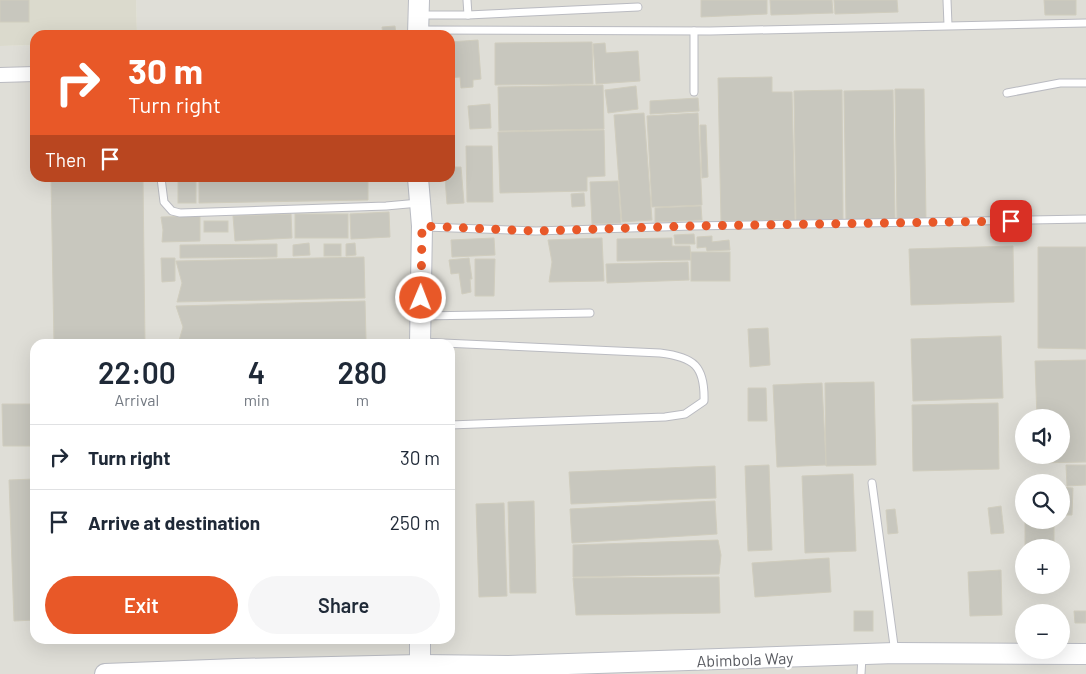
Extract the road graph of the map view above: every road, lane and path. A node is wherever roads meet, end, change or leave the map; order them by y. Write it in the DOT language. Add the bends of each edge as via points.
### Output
graph roads {
  1 [pos="467,0"];
  2 [pos="948,0"];
  3 [pos="638,7"];
  4 [pos="468,15"];
  5 [pos="419,20"];
  6 [pos="1086,24"];
  7 [pos="948,25"];
  8 [pos="694,31"];
  9 [pos="30,74"];
  10 [pos="0,75"];
  11 [pos="1086,82"];
  12 [pos="694,92"];
  13 [pos="1007,92"];
  14 [pos="162,182"];
  15 [pos="418,182"];
  16 [pos="420,203"];
  17 [pos="1086,219"];
  18 [pos="422,226"];
  19 [pos="590,313"];
  20 [pos="421,316"];
  21 [pos="420,339"];
  22 [pos="455,344"];
  23 [pos="455,424"];
  24 [pos="872,483"];
  25 [pos="420,644"];
  26 [pos="895,653"];
  27 [pos="1086,654"];
  28 [pos="420,665"];
  29 [pos="862,665"];
  30 [pos="237,671"];
  31 [pos="105,674"];
  1 -- 4 [label="lane"];
  2 -- 7 [label="lane"];
  3 -- 4 [label="lane"];
  4 -- 5 [label="lane"];
  5 -- 8 [label="lane"];
  6 -- 7 [label="lane"];
  7 -- 8 [label="lane"];
  8 -- 12 [label="lane"];
  9 -- 10 [label="street"];
  11 -- 13 [label="lane"];
  14 -- 16 [label="lane" via="164,202 172,212 180,213"];
  15 -- 16 [label="street"];
  16 -- 18 [label="street"];
  17 -- 18 [label="lane" via="536,231"];
  18 -- 20 [label="street"];
  19 -- 20 [label="lane"];
  20 -- 21 [label="street"];
  22 -- 23 [label="lane" via="680,355 694,364 705,384 704,401 685,414"];
  24 -- 26 [label="lane"];
  25 -- 28 [label="street"];
  26 -- 27 [label="street, Abimbola Way"];
  26 -- 29 [label="street, Abimbola Way"];
  28 -- 29 [label="street, Abimbola Way"];
  28 -- 30 [label="street, Abimbola Way"];
  30 -- 31 [label="street, Abimbola Way"];
}
